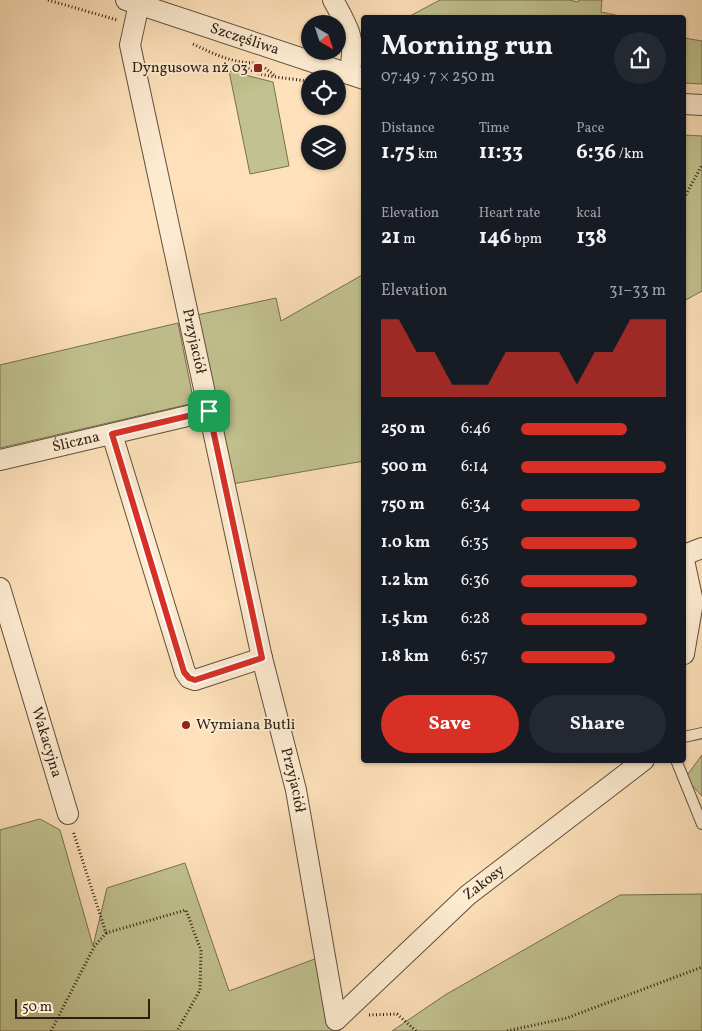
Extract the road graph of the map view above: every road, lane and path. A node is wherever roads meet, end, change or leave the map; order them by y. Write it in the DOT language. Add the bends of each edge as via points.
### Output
graph roads {
  1 [pos="48,0"];
  2 [pos="333,0"];
  3 [pos="132,2"];
  4 [pos="126,23"];
  5 [pos="274,75"];
  6 [pos="356,76"];
  7 [pos="301,80"];
  8 [pos="686,104"];
  9 [pos="702,105"];
  10 [pos="702,165"];
  11 [pos="686,194"];
  12 [pos="209,411"];
  13 [pos="112,434"];
  14 [pos="0,460"];
  15 [pos="702,548"];
  16 [pos="686,554"];
  17 [pos="686,569"];
  18 [pos="0,588"];
  19 [pos="686,642"];
  20 [pos="262,658"];
  21 [pos="702,733"];
  22 [pos="686,737"];
  23 [pos="640,763"];
  24 [pos="677,763"];
  25 [pos="68,814"];
  26 [pos="702,824"];
  27 [pos="106,933"];
  28 [pos="702,967"];
  29 [pos="335,1025"];
  30 [pos="51,1031"];
  31 [pos="178,1031"];
  32 [pos="416,1031"];
  33 [pos="508,1031"];
  1 -- 4 [label="path"];
  2 -- 6 [label="street" via="352,38"];
  3 -- 6 [label="street, Szczęśliwa"];
  3 -- 12 [label="street, Przyjaciół" via="130,45"];
  5 -- 5 [label="path" via="252,72 242,63 256,64"];
  5 -- 7 [label="path"];
  8 -- 9 [label="street"];
  10 -- 11 [label="path"];
  12 -- 13 [label="street, Śliczna"];
  12 -- 20 [label="street, Przyjaciół"];
  13 -- 14 [label="street, Śliczna"];
  13 -- 20 [label="street" via="184,672 195,680"];
  15 -- 16 [label="street"];
  17 -- 19 [label="street" via="693,602"];
  18 -- 25 [label="street, Wakacyjna"];
  20 -- 29 [label="street, Przyjaciół" via="296,790"];
  21 -- 22 [label="lane"];
  23 -- 29 [label="street, Zakosy" via="468,895"];
  24 -- 26 [label="lane"];
  25 -- 27 [label="path"];
  27 -- 30 [label="path" via="94,947"];
  27 -- 31 [label="path" via="186,910 200,951 200,990"];
  28 -- 33 [label="path" via="567,1018"];
  29 -- 32 [label="path" via="398,1014"];
}
